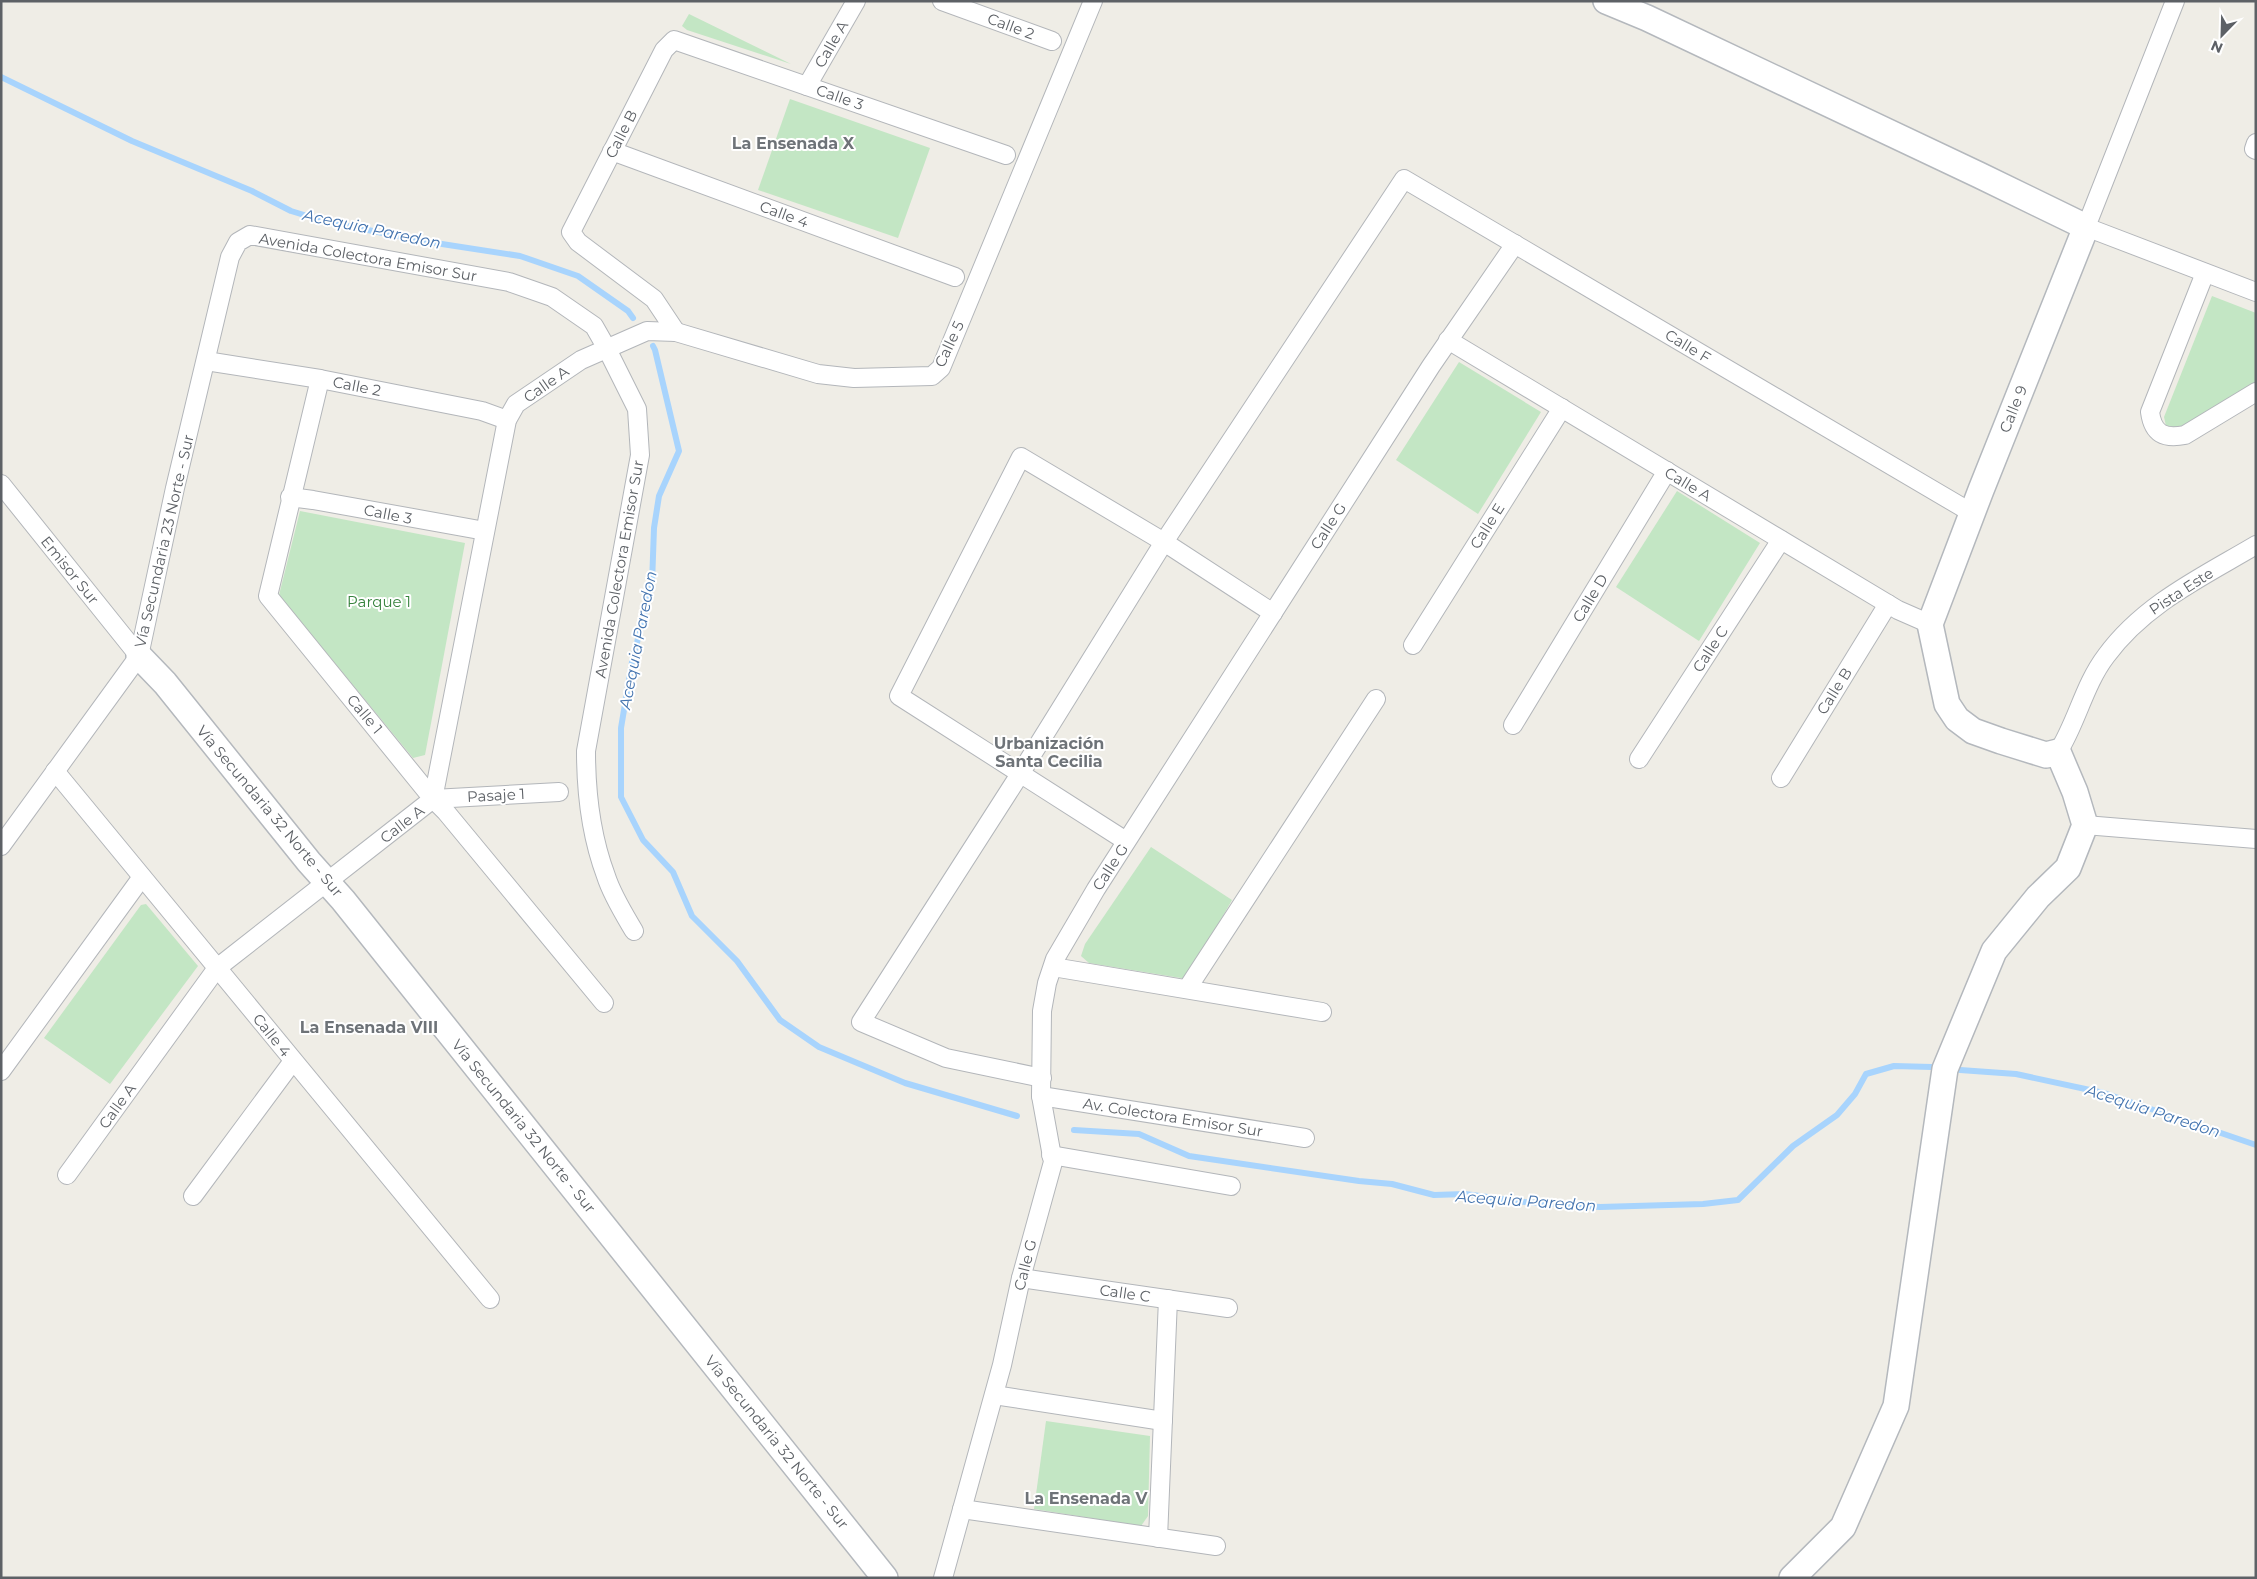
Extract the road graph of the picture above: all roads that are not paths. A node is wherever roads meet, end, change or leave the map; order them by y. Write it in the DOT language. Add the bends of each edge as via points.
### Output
graph roads {
  1 [pos="856,1"];
  2 [pos="942,1"];
  3 [pos="1093,1"];
  4 [pos="1606,1"];
  5 [pos="2174,1"];
  6 [pos="674,40"];
  7 [pos="1052,41"];
  8 [pos="807,86"];
  9 [pos="2256,144"];
  10 [pos="2256,150"];
  11 [pos="612,151"];
  12 [pos="1006,155"];
  13 [pos="2086,228"];
  14 [pos="250,235"];
  15 [pos="1515,244"];
  16 [pos="2204,273"];
  17 [pos="955,277"];
  18 [pos="2256,292"];
  19 [pos="676,332"];
  20 [pos="1448,340"];
  21 [pos="606,347"];
  22 [pos="206,360"];
  23 [pos="320,379"];
  24 [pos="2256,392"];
  25 [pos="1562,408"];
  26 [pos="507,420"];
  27 [pos="1667,471"];
  28 [pos="1,484"];
  29 [pos="290,497"];
  30 [pos="1972,514"];
  31 [pos="485,531"];
  32 [pos="1781,540"];
  33 [pos="1164,542"];
  34 [pos="2256,545"];
  35 [pos="1888,604"];
  36 [pos="1273,613"];
  37 [pos="1930,624"];
  38 [pos="1413,645"];
  39 [pos="139,656"];
  40 [pos="1376,699"];
  41 [pos="1513,725"];
  42 [pos="2058,752"];
  43 [pos="1639,759"];
  44 [pos="55,771"];
  45 [pos="1020,774"];
  46 [pos="1781,778"];
  47 [pos="559,792"];
  48 [pos="433,799"];
  49 [pos="2085,825"];
  50 [pos="2256,839"];
  51 [pos="1126,841"];
  52 [pos="1,846"];
  53 [pos="142,877"];
  54 [pos="325,881"];
  55 [pos="634,931"];
  56 [pos="1053,966"];
  57 [pos="217,968"];
  58 [pos="1187,989"];
  59 [pos="604,1003"];
  60 [pos="1322,1012"];
  61 [pos="293,1061"];
  62 [pos="1,1072"];
  63 [pos="1041,1087"];
  64 [pos="1305,1138"];
  65 [pos="1051,1155"];
  66 [pos="67,1175"];
  67 [pos="1232,1186"];
  68 [pos="193,1196"];
  69 [pos="1021,1278"];
  70 [pos="490,1299"];
  71 [pos="1168,1299"];
  72 [pos="1228,1308"];
  73 [pos="994,1395"];
  74 [pos="1163,1421"];
  75 [pos="962,1509"];
  76 [pos="1158,1538"];
  77 [pos="1216,1546"];
  78 [pos="885,1578"];
  79 [pos="943,1578"];
  80 [pos="1792,1578"];
  1 -- 8 [label="street, Calle A"];
  2 -- 7 [label="street, Calle 2"];
  3 -- 19 [label="street, Calle 5" via="941,368 932,376 854,378 818,374"];
  4 -- 13 [label="street"];
  5 -- 13 [label="street, Calle 9"];
  6 -- 8 [label="street, Calle 3"];
  6 -- 11 [label="street, Calle B" via="664,50"];
  8 -- 12 [label="street, Calle 3"];
  9 -- 10 [label="street"];
  11 -- 17 [label="street, Calle 4"];
  11 -- 19 [label="street, Calle B" via="571,232 578,242 654,299"];
  13 -- 16 [label="street"];
  13 -- 30 [label="street, Calle 9"];
  14 -- 21 [label="street, Avenida Colectora Emisor Sur" via="509,282 552,297 594,326"];
  14 -- 22 [label="street, Vía Secundaria 23 Norte - Sur" via="238,242 230,257"];
  15 -- 20 [label="street, Calle G"];
  15 -- 30 [label="street, Calle F"];
  15 -- 33 [label="street, Calle F" via="1404,179"];
  16 -- 18 [label="street"];
  16 -- 24 [label="street" via="2150,412 2152,424 2159,432 2172,437 2185,434"];
  19 -- 21 [label="street, Calle 5" via="647,330"];
  20 -- 25 [label="street, Calle A"];
  20 -- 36 [label="street, Calle G"];
  21 -- 26 [label="street, Calle A" via="516,404"];
  21 -- 55 [label="street, Avenida Colectora Emisor Sur" via="637,410 640,454 586,751 586,789 606,877"];
  22 -- 23 [label="street, Calle 2"];
  22 -- 39 [label="street, Vía Secundaria 23 Norte - Sur"];
  23 -- 26 [label="street, Calle 2" via="482,410"];
  23 -- 29 [label="street, Calle 1"];
  25 -- 27 [label="street, Calle A"];
  25 -- 38 [label="street, Calle E"];
  26 -- 31 [label="street, Calle A"];
  27 -- 32 [label="street, Calle A"];
  27 -- 41 [label="street, Calle D"];
  28 -- 39 [label="street, Emisor Sur"];
  29 -- 31 [label="street, Calle 3"];
  29 -- 48 [label="street, Calle 1" via="268,596"];
  30 -- 37 [label="street, Calle 9"];
  31 -- 48 [label="street, Calle A"];
  32 -- 35 [label="street, Calle A"];
  32 -- 43 [label="street, Calle C"];
  33 -- 36 [label="street"];
  33 -- 45 [label="street"];
  33 -- 45 [label="street" via="1021,457 899,696"];
  34 -- 42 [label="street, Pista Este" via="2174,592 2138,620 2105,656"];
  35 -- 37 [label="street, Calle A"];
  35 -- 46 [label="street, Calle B"];
  36 -- 51 [label="street, Calle G"];
  37 -- 42 [label="street" via="1947,704 1957,719 1973,731 2001,741 2046,755"];
  39 -- 44 [label="street, Vía Secundaria 23 Norte - Sur"];
  39 -- 54 [label="street, Vía Secundaria 32 Norte - Sur" via="165,683"];
  40 -- 58 [label="street"];
  42 -- 49 [label="street"];
  44 -- 52 [label="street, Vía Secundaria 23 Norte - Sur"];
  44 -- 53 [label="street, Calle 4"];
  45 -- 51 [label="street"];
  45 -- 63 [label="street, Av. Colectora Emisor Sur" via="860,1022 946,1058"];
  47 -- 48 [label="street, Pasaje 1"];
  48 -- 54 [label="street, Calle A"];
  48 -- 59 [label="street, Calle 1"];
  49 -- 50 [label="street"];
  49 -- 80 [label="street" via="2068,868 2038,897 1994,951 1945,1069 1896,1406 1843,1526"];
  51 -- 56 [label="street, Calle G" via="1071,929"];
  53 -- 57 [label="street, Calle 4"];
  53 -- 62 [label="street"];
  54 -- 57 [label="street, Calle A"];
  54 -- 78 [label="street, Vía Secundaria 32 Norte - Sur"];
  56 -- 58 [label="street"];
  56 -- 63 [label="street, Calle G" via="1042,1011"];
  57 -- 61 [label="street, Calle 4"];
  57 -- 66 [label="street, Calle A"];
  58 -- 60 [label="street"];
  61 -- 68 [label="street"];
  61 -- 70 [label="street, Calle 4"];
  63 -- 64 [label="street, Av. Colectora Emisor Sur"];
  63 -- 65 [label="street, Calle G"];
  65 -- 67 [label="street"];
  65 -- 69 [label="street, Calle G" via="1053,1162"];
  69 -- 71 [label="street, Calle C"];
  69 -- 73 [label="street, Calle G"];
  71 -- 72 [label="street, Calle C"];
  71 -- 74 [label="street"];
  73 -- 74 [label="street"];
  73 -- 75 [label="street, Calle G"];
  74 -- 76 [label="street"];
  75 -- 76 [label="street"];
  75 -- 79 [label="street, Calle G"];
  76 -- 77 [label="street"];
}
